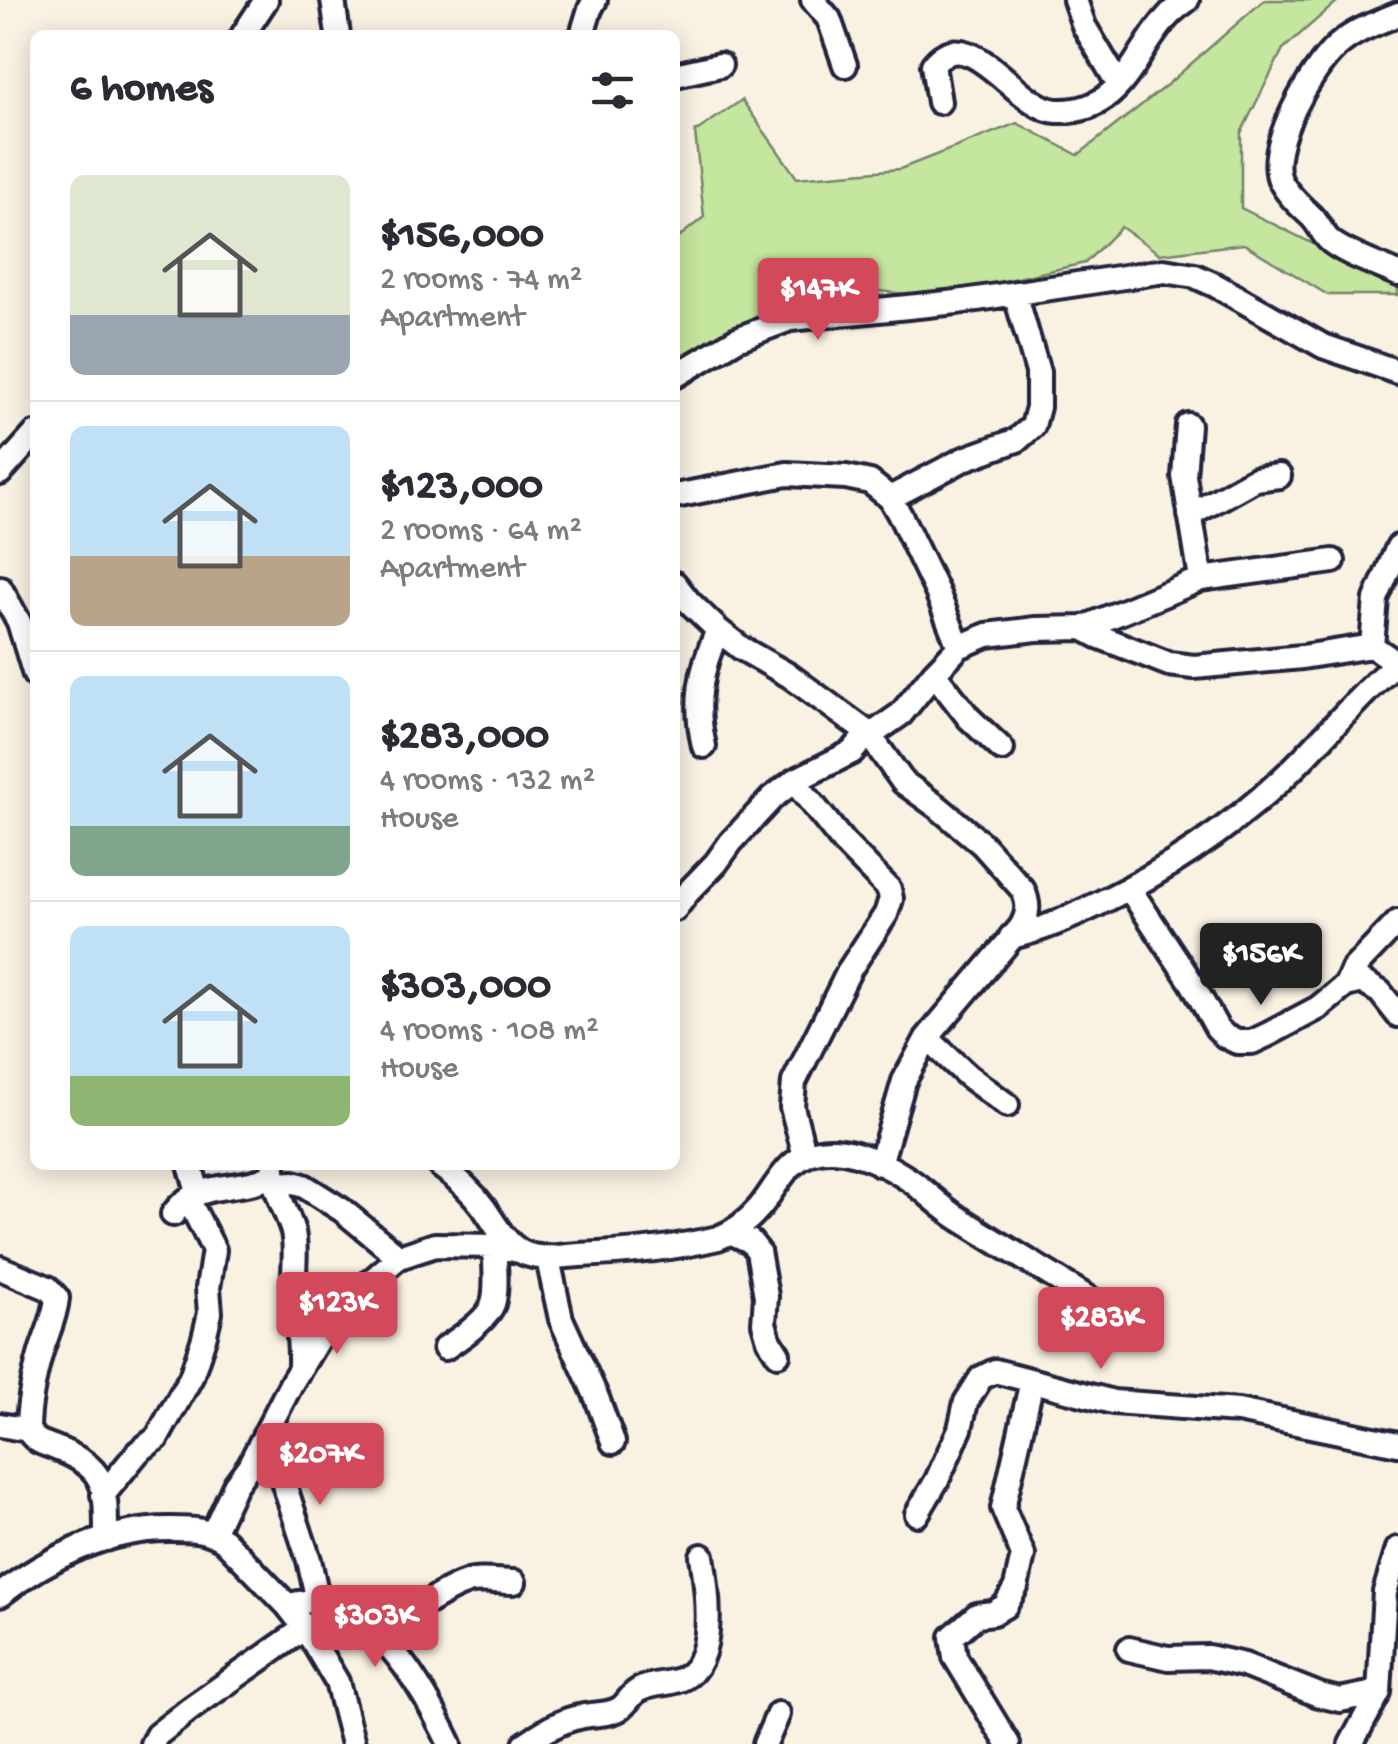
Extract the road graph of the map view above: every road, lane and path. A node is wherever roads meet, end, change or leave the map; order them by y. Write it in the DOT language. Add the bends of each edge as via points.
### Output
graph roads {
  1 [pos="266,0"];
  2 [pos="332,0"];
  3 [pos="595,0"];
  4 [pos="813,0"];
  5 [pos="1076,0"];
  6 [pos="1187,0"];
  7 [pos="1398,14"];
  8 [pos="247,30"];
  9 [pos="337,30"];
  10 [pos="584,30"];
  11 [pos="845,65"];
  12 [pos="720,66"];
  13 [pos="680,75"];
  14 [pos="1119,85"];
  15 [pos="938,102"];
  16 [pos="1398,274"];
  17 [pos="1014,293"];
  18 [pos="1398,372"];
  19 [pos="680,373"];
  20 [pos="1188,425"];
  21 [pos="30,440"];
  22 [pos="0,473"];
  23 [pos="1279,476"];
  24 [pos="680,495"];
  25 [pos="890,498"];
  26 [pos="1190,515"];
  27 [pos="1398,546"];
  28 [pos="1333,561"];
  29 [pos="1200,578"];
  30 [pos="0,588"];
  31 [pos="680,591"];
  32 [pos="27,618"];
  33 [pos="1083,628"];
  34 [pos="718,630"];
  35 [pos="1372,646"];
  36 [pos="958,647"];
  37 [pos="1397,664"];
  38 [pos="934,672"];
  39 [pos="870,734"];
  40 [pos="704,746"];
  41 [pos="1002,749"];
  42 [pos="794,782"];
  43 [pos="1129,888"];
  44 [pos="680,902"];
  45 [pos="1398,922"];
  46 [pos="1012,937"];
  47 [pos="1346,985"];
  48 [pos="1398,1015"];
  49 [pos="927,1038"];
  50 [pos="1007,1105"];
  51 [pos="805,1156"];
  52 [pos="880,1164"];
  53 [pos="189,1170"];
  54 [pos="445,1170"];
  55 [pos="274,1175"];
  56 [pos="186,1202"];
  57 [pos="732,1232"];
  58 [pos="495,1246"];
  59 [pos="519,1252"];
  60 [pos="398,1257"];
  61 [pos="548,1259"];
  62 [pos="0,1268"];
  63 [pos="1109,1311"];
  64 [pos="445,1348"];
  65 [pos="778,1354"];
  66 [pos="300,1370"];
  67 [pos="1032,1381"];
  68 [pos="0,1425"];
  69 [pos="270,1425"];
  70 [pos="28,1430"];
  71 [pos="613,1442"];
  72 [pos="1398,1444"];
  73 [pos="103,1495"];
  74 [pos="916,1514"];
  75 [pos="212,1533"];
  76 [pos="106,1540"];
  77 [pos="1398,1549"];
  78 [pos="702,1556"];
  79 [pos="514,1582"];
  80 [pos="0,1595"];
  81 [pos="318,1601"];
  82 [pos="287,1605"];
  83 [pos="305,1628"];
  84 [pos="381,1634"];
  85 [pos="1129,1648"];
  86 [pos="1384,1695"];
  87 [pos="778,1714"];
  88 [pos="152,1744"];
  89 [pos="353,1744"];
  90 [pos="450,1744"];
  91 [pos="525,1744"];
  92 [pos="766,1744"];
  93 [pos="1008,1744"];
  94 [pos="1351,1744"];
  1 -- 8 [label="street"];
  2 -- 9 [label="street"];
  3 -- 10 [label="street"];
  4 -- 11 [label="street" via="829,19"];
  5 -- 14 [label="street"];
  6 -- 14 [label="street"];
  7 -- 16 [label="street" via="1334,48 1296,106 1276,166 1294,200 1330,241"];
  12 -- 13 [label="street"];
  14 -- 15 [label="street" via="1097,103 1056,111 984,62 953,51 932,65"];
  17 -- 18 [label="street" via="1164,271 1195,276 1323,346"];
  17 -- 19 [label="street" via="790,319"];
  17 -- 25 [label="street" via="1038,372 1033,426 1017,440"];
  20 -- 26 [label="street" via="1184,476"];
  21 -- 22 [label="street"];
  23 -- 26 [label="street" via="1255,479"];
  24 -- 25 [label="street" via="786,474 870,482"];
  25 -- 36 [label="street"];
  26 -- 29 [label="street"];
  27 -- 35 [label="street" via="1376,600"];
  28 -- 29 [label="street"];
  29 -- 33 [label="street"];
  30 -- 32 [label="street"];
  31 -- 34 [label="street"];
  33 -- 35 [label="street" via="1169,664 1194,667"];
  33 -- 36 [label="street" via="987,634"];
  34 -- 39 [label="street"];
  34 -- 40 [label="street" via="698,700"];
  35 -- 37 [label="street"];
  36 -- 38 [label="street"];
  37 -- 43 [label="street" via="1228,827"];
  38 -- 39 [label="street" via="902,714"];
  38 -- 41 [label="street"];
  39 -- 42 [label="street" via="852,752"];
  39 -- 46 [label="street" via="903,782 982,844 1023,890 1026,918"];
  42 -- 44 [label="street"];
  42 -- 51 [label="street" via="891,899 794,1082 792,1107"];
  43 -- 46 [label="street" via="1056,924"];
  43 -- 47 [label="street" via="1217,1028 1237,1042 1269,1034"];
  45 -- 47 [label="street"];
  46 -- 49 [label="street"];
  47 -- 48 [label="street" via="1361,980"];
  49 -- 50 [label="street"];
  49 -- 52 [label="street" via="904,1081"];
  51 -- 52 [label="street" via="842,1150"];
  51 -- 57 [label="street"];
  52 -- 63 [label="street"];
  53 -- 56 [label="street"];
  54 -- 59 [label="street" via="470,1190"];
  55 -- 56 [label="street" via="220,1186"];
  55 -- 60 [label="street" via="342,1210"];
  55 -- 66 [label="street" via="294,1236"];
  56 -- 73 [label="street" via="214,1250 204,1338 191,1377 156,1438"];
  57 -- 61 [label="street" via="672,1248"];
  57 -- 65 [label="street" via="758,1250 764,1323"];
  58 -- 59 [label="street"];
  58 -- 60 [label="street" via="435,1245"];
  58 -- 64 [label="street" via="491,1310"];
  59 -- 61 [label="street"];
  60 -- 66 [label="street" via="333,1314"];
  61 -- 71 [label="street" via="560,1320"];
  62 -- 70 [label="street" via="57,1298 32,1386"];
  66 -- 69 [label="street"];
  67 -- 72 [label="street" via="1113,1402 1238,1412"];
  67 -- 74 [label="street" via="995,1371 981,1378"];
  67 -- 93 [label="street" via="1004,1508 1023,1555 1016,1587 1004,1606 976,1615 952,1638 955,1657"];
  68 -- 70 [label="street"];
  69 -- 75 [label="street"];
  69 -- 81 [label="street"];
  70 -- 73 [label="street" via="36,1441 93,1468"];
  73 -- 76 [label="street"];
  75 -- 76 [label="street" via="158,1529"];
  75 -- 82 [label="street"];
  76 -- 80 [label="street" via="37,1568"];
  77 -- 86 [label="street" via="1386,1592"];
  78 -- 91 [label="street" via="708,1602 695,1670 638,1690 616,1711 559,1723"];
  79 -- 84 [label="street" via="460,1585"];
  81 -- 82 [label="street"];
  81 -- 84 [label="street"];
  82 -- 83 [label="street"];
  83 -- 88 [label="street"];
  83 -- 89 [label="street" via="336,1682"];
  84 -- 90 [label="street"];
  85 -- 86 [label="street" via="1244,1665 1340,1700"];
  86 -- 94 [label="street"];
  87 -- 92 [label="street"];
}
